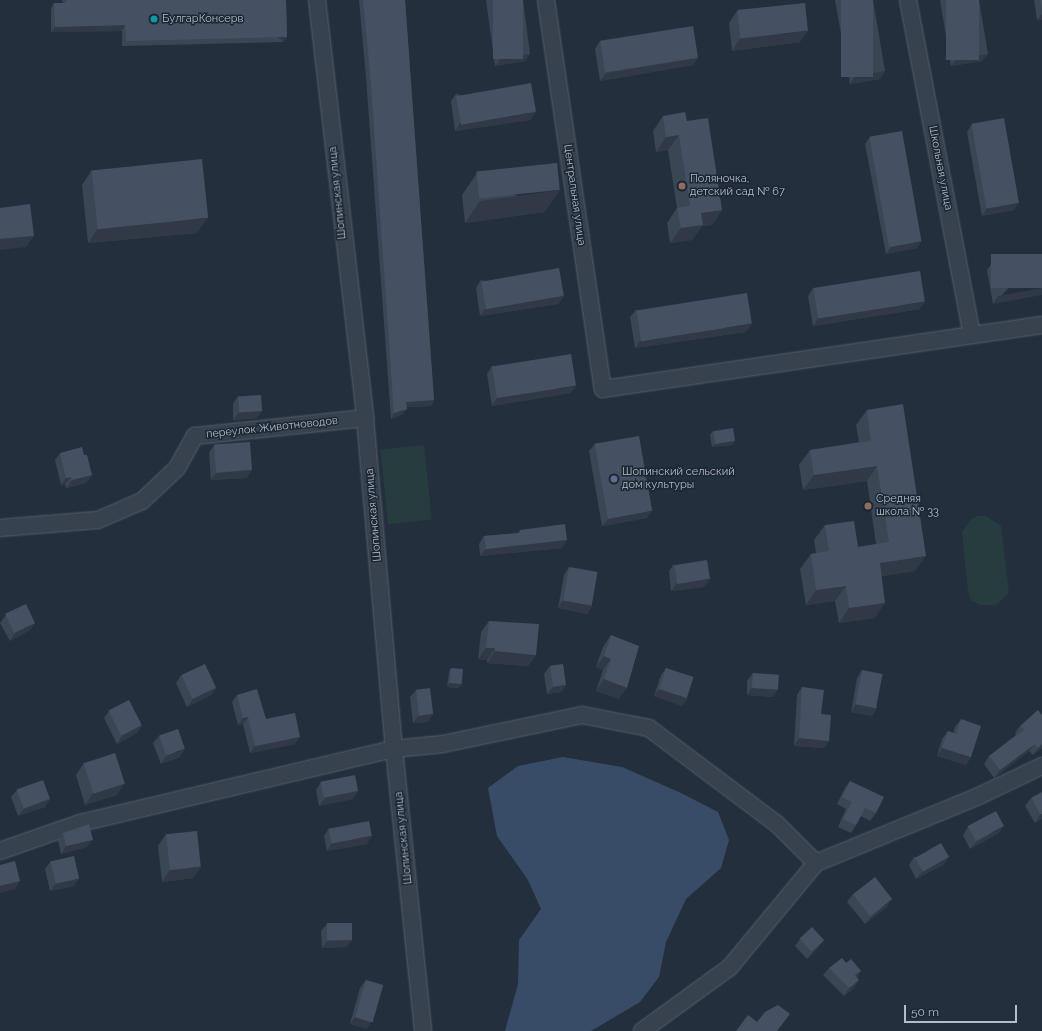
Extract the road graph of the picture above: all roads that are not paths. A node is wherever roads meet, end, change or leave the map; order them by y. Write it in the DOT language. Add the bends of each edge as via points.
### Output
graph roads {
  1 [pos="317,0"];
  2 [pos="546,0"];
  3 [pos="908,0"];
  4 [pos="1042,325"];
  5 [pos="972,335"];
  6 [pos="365,418"];
  7 [pos="0,528"];
  8 [pos="394,749"];
  9 [pos="1042,766"];
  10 [pos="0,851"];
  11 [pos="816,863"];
  12 [pos="423,1031"];
  13 [pos="642,1031"];
  1 -- 6 [label="street, Шопинская улица"];
  2 -- 5 [label="street, Центральная улица" via="603,389"];
  3 -- 5 [label="street, Школьная улица"];
  4 -- 5 [label="street"];
  6 -- 7 [label="street, переулок Животноводов" via="195,436 177,468 142,501 98,520"];
  6 -- 8 [label="street, Шопинская улица"];
  8 -- 10 [label="street" via="80,823"];
  8 -- 11 [label="street" via="450,742 582,715 649,728 777,824"];
  8 -- 12 [label="street, Шопинская улица"];
  9 -- 11 [label="street" via="979,796"];
  11 -- 13 [label="street" via="730,967"];
}
